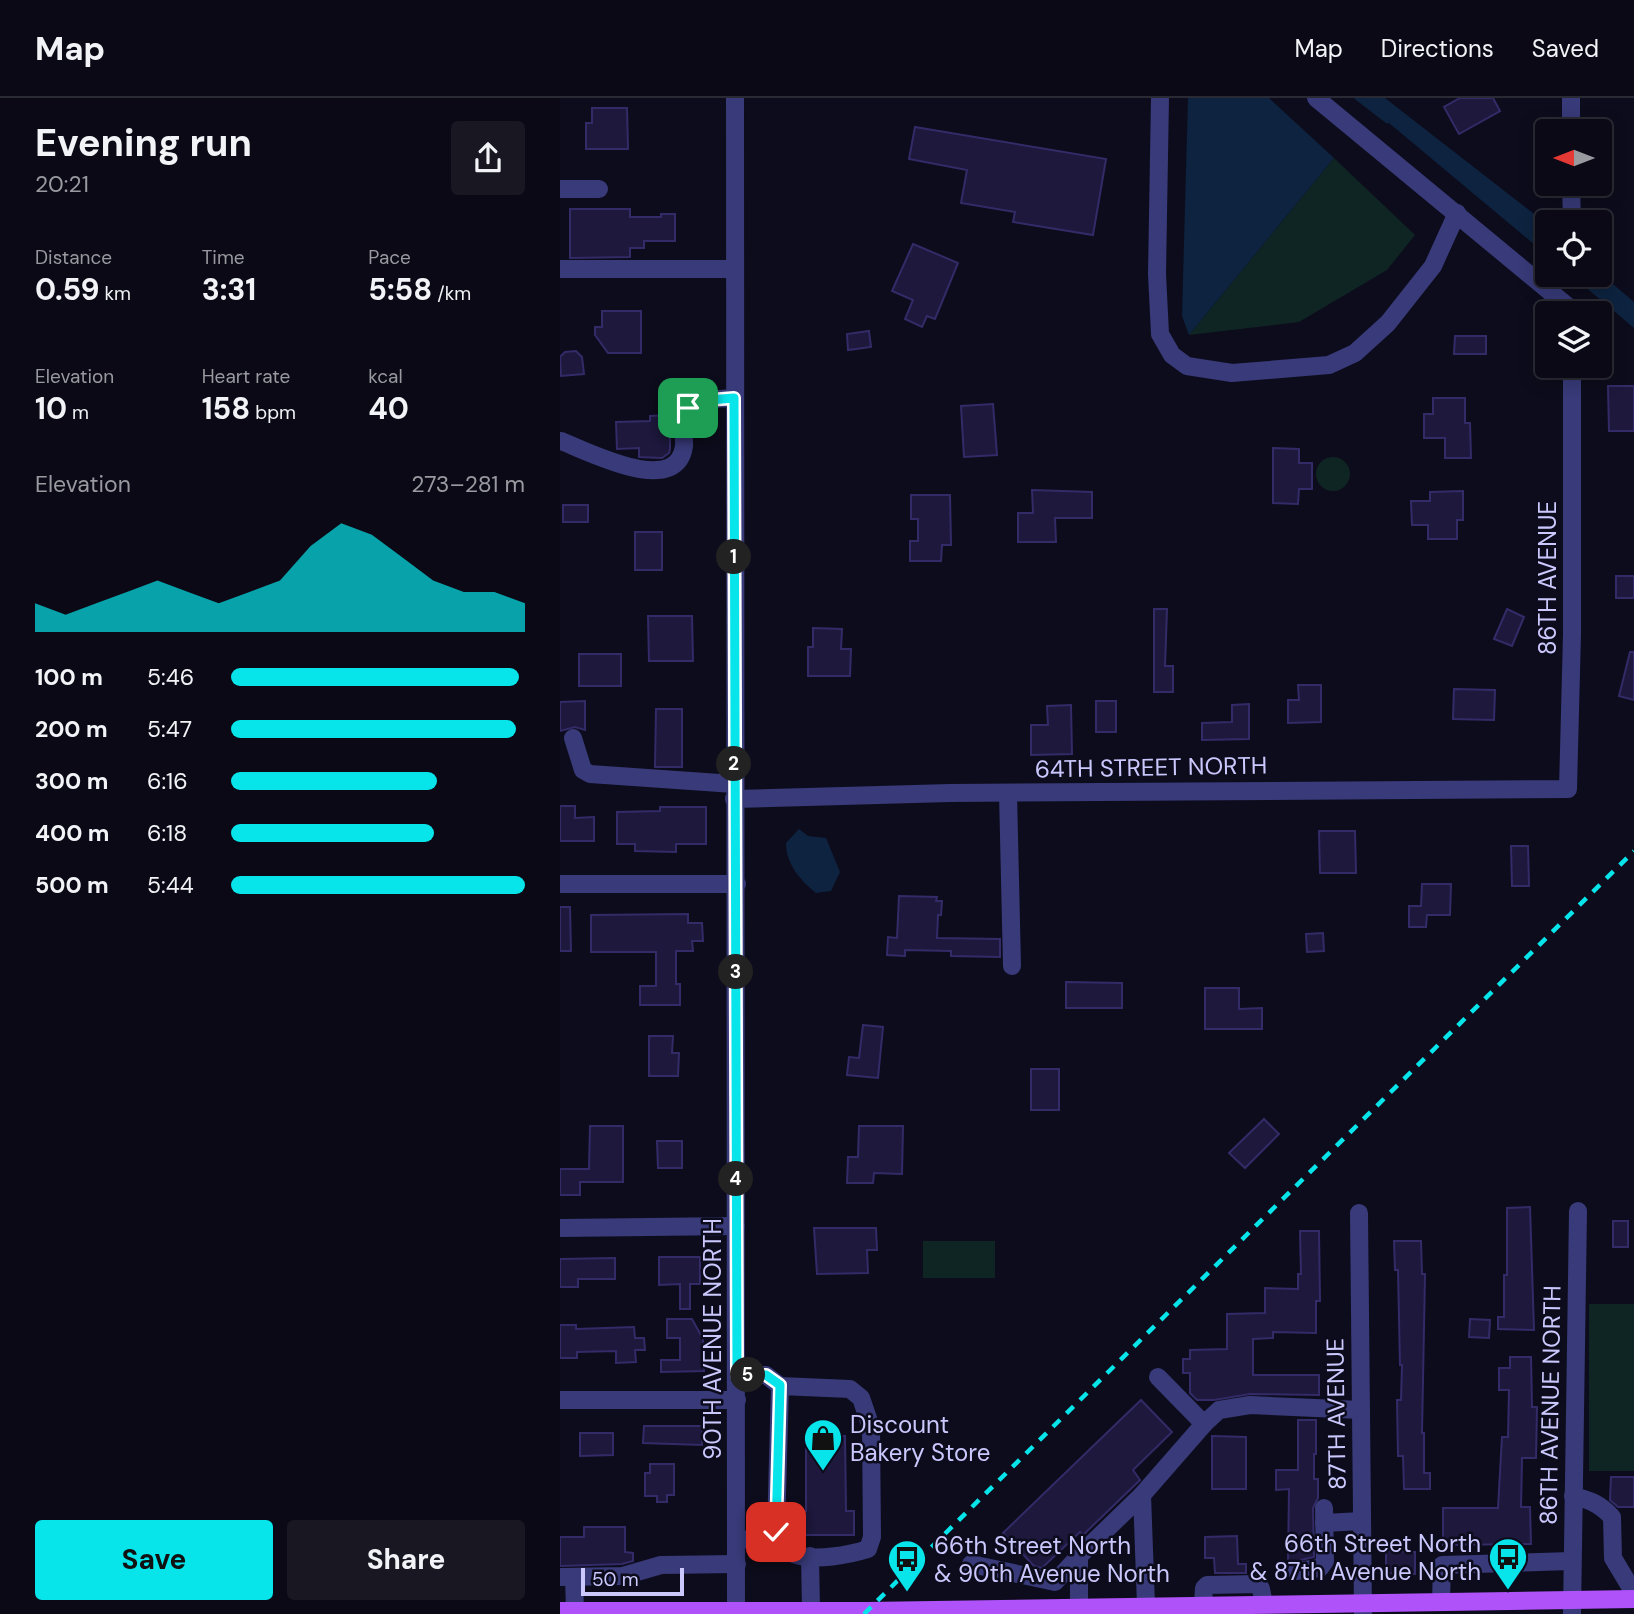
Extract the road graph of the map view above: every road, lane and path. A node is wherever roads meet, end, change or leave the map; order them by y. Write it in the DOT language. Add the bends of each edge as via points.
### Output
graph roads {
  1 [pos="735,98"];
  2 [pos="1160,98"];
  3 [pos="1317,98"];
  4 [pos="1571,98"];
  5 [pos="1571,119"];
  6 [pos="599,188"];
  7 [pos="560,189"];
  8 [pos="1457,213"];
  9 [pos="560,269"];
  10 [pos="734,269"];
  11 [pos="1560,301"];
  12 [pos="1572,378"];
  13 [pos="734,398"];
  14 [pos="561,441"];
  15 [pos="573,738"];
  16 [pos="1568,789"];
  17 [pos="734,791"];
  18 [pos="1008,793"];
  19 [pos="560,884"];
  20 [pos="737,884"];
  21 [pos="1013,966"];
  22 [pos="1578,1211"];
  23 [pos="1359,1213"];
  24 [pos="736,1226"];
  25 [pos="560,1228"];
  26 [pos="737,1375"];
  27 [pos="1158,1377"];
  28 [pos="780,1385"];
  29 [pos="560,1400"];
  30 [pos="737,1400"];
  31 [pos="1361,1410"];
  32 [pos="1204,1424"];
  33 [pos="1142,1495"];
  34 [pos="1573,1496"];
  35 [pos="1362,1521"];
  36 [pos="774,1538"];
  37 [pos="737,1540"];
  38 [pos="810,1556"];
  39 [pos="1079,1556"];
  40 [pos="1571,1561"];
  41 [pos="737,1564"];
  42 [pos="971,1564"];
  43 [pos="1296,1571"];
  44 [pos="567,1577"];
  45 [pos="1634,1593"];
  46 [pos="1634,1600"];
  47 [pos="1441,1602"];
  48 [pos="1079,1606"];
  49 [pos="1571,1607"];
  50 [pos="1154,1608"];
  51 [pos="1363,1608"];
  52 [pos="811,1610"];
  53 [pos="567,1611"];
  54 [pos="919,1611"];
  55 [pos="736,1612"];
  1 -- 10 [label="street, 90TH AVENUE NORTH"];
  2 -- 8 [label="street" via="1160,334 1172,355 1187,366 1246,372 1329,365 1355,353 1388,323 1433,265"];
  3 -- 8 [label="street"];
  4 -- 5 [label="street"];
  6 -- 7 [label="street"];
  8 -- 11 [label="street"];
  9 -- 10 [label="street"];
  10 -- 13 [label="street, 90TH AVENUE NORTH"];
  12 -- 16 [label="street, 86TH AVENUE"];
  13 -- 14 [label="street" via="688,408 682,455 664,471 636,469"];
  13 -- 17 [label="street, 90TH AVENUE NORTH"];
  15 -- 17 [label="street, 64TH STREET NORTH" via="583,770 590,774"];
  16 -- 18 [label="street, 64TH STREET NORTH"];
  17 -- 18 [label="street, 64TH STREET NORTH"];
  17 -- 20 [label="street, 90TH AVENUE NORTH"];
  18 -- 21 [label="street"];
  19 -- 20 [label="street"];
  20 -- 24 [label="street, 90TH AVENUE NORTH"];
  22 -- 34 [label="street, 86TH AVENUE NORTH"];
  23 -- 31 [label="street, 87TH AVENUE"];
  24 -- 25 [label="street"];
  24 -- 26 [label="street, 90TH AVENUE NORTH"];
  26 -- 28 [label="street" via="766,1375"];
  26 -- 30 [label="street, 90TH AVENUE NORTH"];
  27 -- 32 [label="street"];
  28 -- 36 [label="street"];
  28 -- 38 [label="street" via="850,1389 861,1398 870,1427 872,1538 868,1549"];
  29 -- 30 [label="street"];
  30 -- 37 [label="street, 90TH AVENUE NORTH"];
  31 -- 32 [label="street" via="1250,1405 1219,1410"];
  31 -- 35 [label="street, 87TH AVENUE"];
  32 -- 33 [label="street"];
  33 -- 39 [label="street"];
  33 -- 50 [label="street"];
  34 -- 40 [label="street, 86TH AVENUE NORTH"];
  34 -- 45 [label="street" via="1602,1506 1612,1517 1613,1558"];
  35 -- 43 [label="street" via="1324,1516 1325,1561 1320,1568"];
  35 -- 51 [label="street, 87TH AVENUE"];
  36 -- 37 [label="street"];
  36 -- 38 [label="street" via="790,1552"];
  37 -- 41 [label="street, 90TH AVENUE NORTH"];
  38 -- 52 [label="street"];
  39 -- 42 [label="street" via="1055,1582"];
  39 -- 48 [label="street"];
  40 -- 47 [label="street" via="1442,1565"];
  40 -- 49 [label="street, 86TH AVENUE NORTH"];
  41 -- 44 [label="street" via="660,1565 623,1576"];
  41 -- 55 [label="street, 90TH AVENUE NORTH"];
  44 -- 53 [label="street"];
  46 -- 49 [label="main road"];
  47 -- 49 [label="main road"];
  47 -- 51 [label="main road"];
  48 -- 50 [label="main road"];
  48 -- 54 [label="main road"];
  50 -- 51 [label="main road" via="1264,1604"];
  52 -- 54 [label="main road"];
  52 -- 55 [label="main road"];
  53 -- 55 [label="main road"];
}
